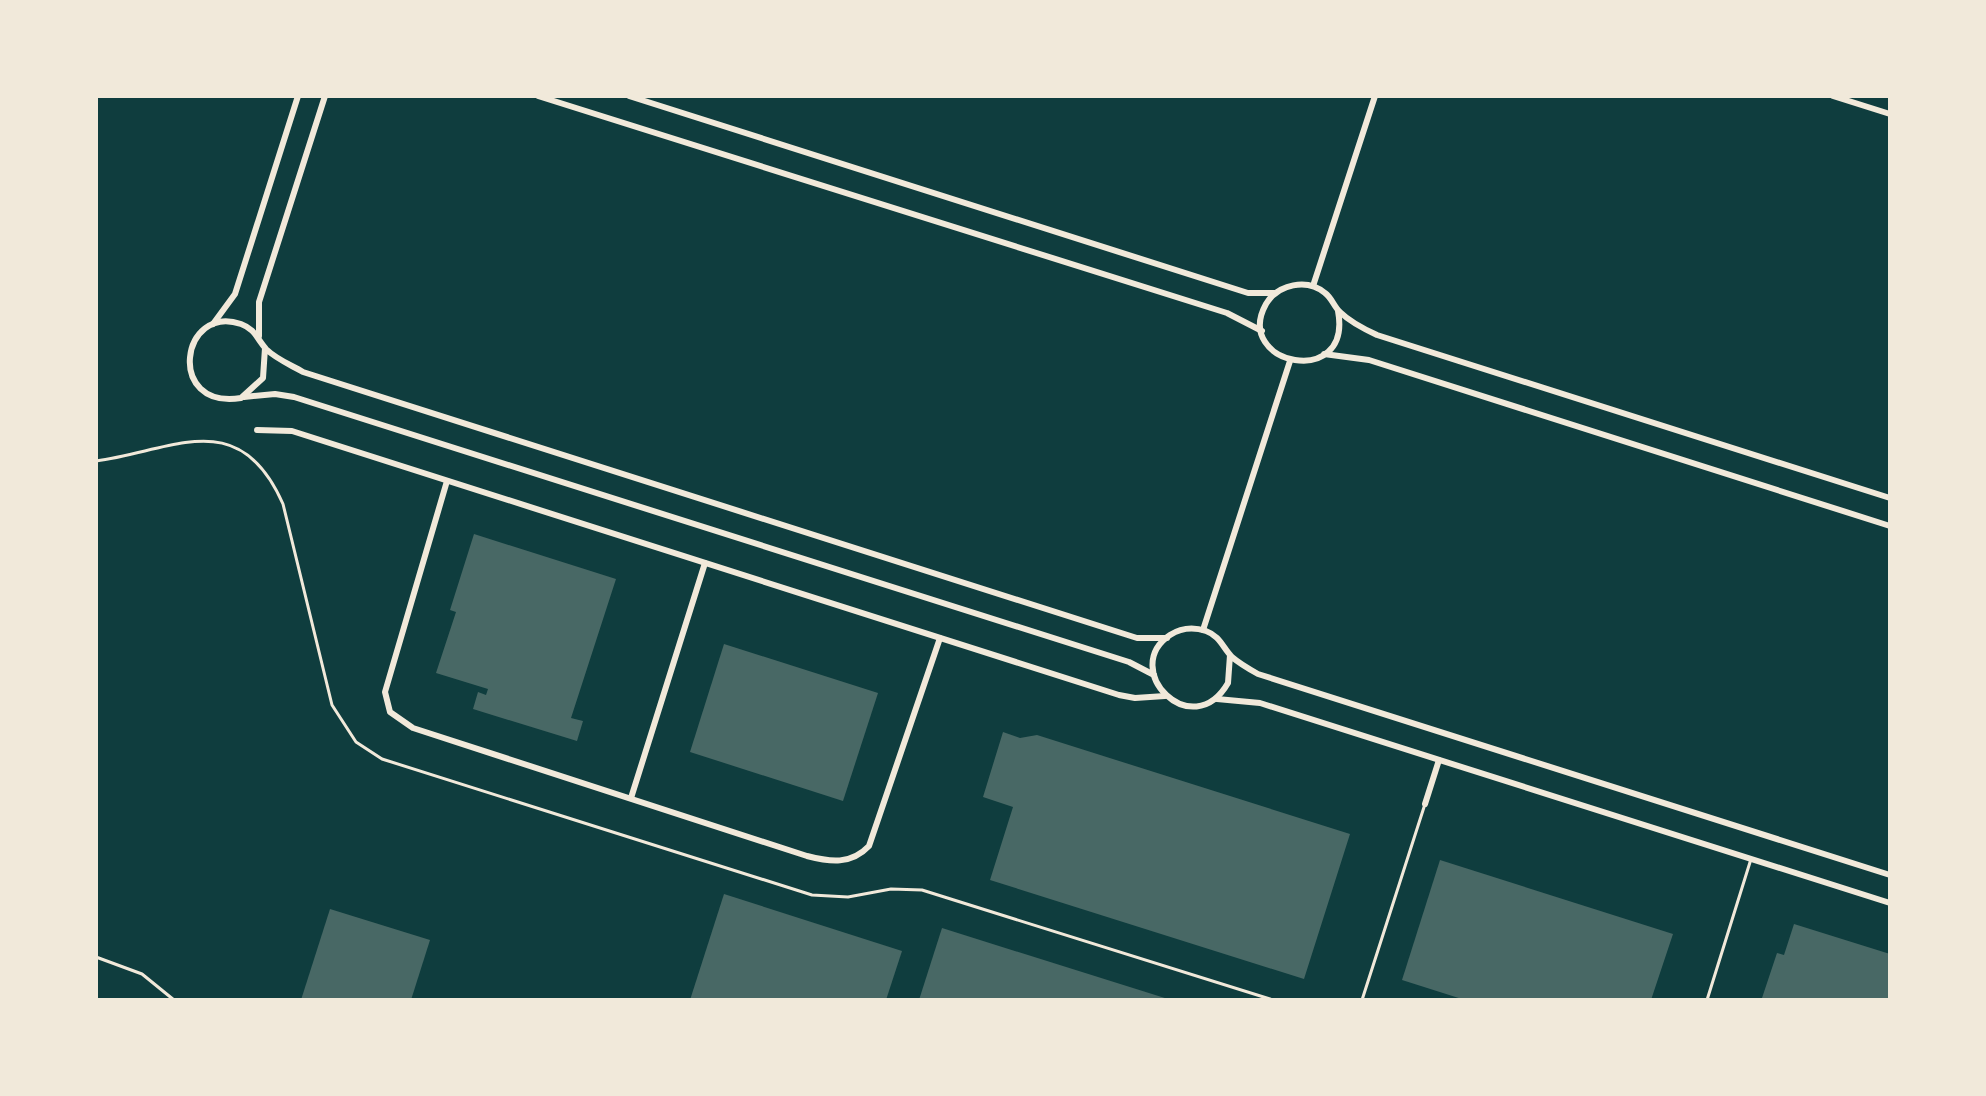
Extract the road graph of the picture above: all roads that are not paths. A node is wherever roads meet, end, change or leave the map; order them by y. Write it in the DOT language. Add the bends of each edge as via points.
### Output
graph roads {
  1 [pos="298,96"];
  2 [pos="325,96"];
  3 [pos="538,96"];
  4 [pos="629,96"];
  5 [pos="1375,96"];
  6 [pos="1833,96"];
  7 [pos="1890,114"];
  8 [pos="1313,286"];
  9 [pos="1275,293"];
  10 [pos="1338,311"];
  11 [pos="213,324"];
  12 [pos="1262,331"];
  13 [pos="259,336"];
  14 [pos="265,348"];
  15 [pos="1324,354"];
  16 [pos="1290,361"];
  17 [pos="241,398"];
  18 [pos="257,430"];
  19 [pos="96,461"];
  20 [pos="447,481"];
  21 [pos="1890,498"];
  22 [pos="1890,526"];
  23 [pos="705,563"];
  24 [pos="1203,630"];
  25 [pos="940,638"];
  26 [pos="1167,638"];
  27 [pos="1230,655"];
  28 [pos="1154,675"];
  29 [pos="1165,696"];
  30 [pos="1217,699"];
  31 [pos="1439,760"];
  32 [pos="631,798"];
  33 [pos="1425,804"];
  34 [pos="1751,859"];
  35 [pos="1890,875"];
  36 [pos="1890,903"];
  37 [pos="96,957"];
  38 [pos="174,1000"];
  39 [pos="1273,1000"];
  40 [pos="1362,1000"];
  41 [pos="1707,1000"];
  1 -- 11 [label="street" via="235,294"];
  2 -- 13 [label="street" via="259,302"];
  3 -- 12 [label="street" via="1227,313"];
  4 -- 9 [label="street" via="1248,293"];
  5 -- 8 [label="street"];
  6 -- 7 [label="street"];
  8 -- 9 [label="street" via="1300,284"];
  8 -- 10 [label="street" via="1324,291"];
  9 -- 12 [label="street" via="1263,310"];
  10 -- 15 [label="street" via="1336,339"];
  10 -- 21 [label="street" via="1377,335"];
  11 -- 13 [label="street" via="238,323"];
  11 -- 17 [label="street" via="202,331 189,354 194,380 214,397"];
  12 -- 16 [label="street" via="1272,350"];
  13 -- 14 [label="street"];
  14 -- 17 [label="street" via="263,378"];
  14 -- 26 [label="street" via="303,372 1137,638"];
  15 -- 16 [label="street"];
  15 -- 22 [label="street" via="1369,360"];
  16 -- 24 [label="street"];
  17 -- 28 [label="street" via="294,397 1129,662"];
  18 -- 20 [label="street" via="292,431"];
  19 -- 39 [label="lane" via="193,439 221,443 255,462 283,504 332,705 356,742 382,759 812,895 922,890"];
  20 -- 23 [label="street"];
  20 -- 32 [label="street" via="385,692 390,712 413,728"];
  23 -- 25 [label="street"];
  23 -- 32 [label="street"];
  24 -- 26 [label="street" via="1178,631"];
  24 -- 27 [label="street" via="1215,635"];
  25 -- 29 [label="street" via="1119,695"];
  25 -- 32 [label="street" via="869,846 851,859 825,860"];
  26 -- 28 [label="street" via="1155,655"];
  27 -- 30 [label="street" via="1231,674"];
  27 -- 35 [label="street" via="1268,678"];
  28 -- 29 [label="street"];
  29 -- 30 [label="street" via="1185,706"];
  30 -- 31 [label="street" via="1251,700"];
  31 -- 33 [label="street"];
  31 -- 34 [label="street"];
  33 -- 40 [label="lane"];
  34 -- 36 [label="street"];
  34 -- 41 [label="lane"];
  37 -- 38 [label="lane" via="142,974"];
}
